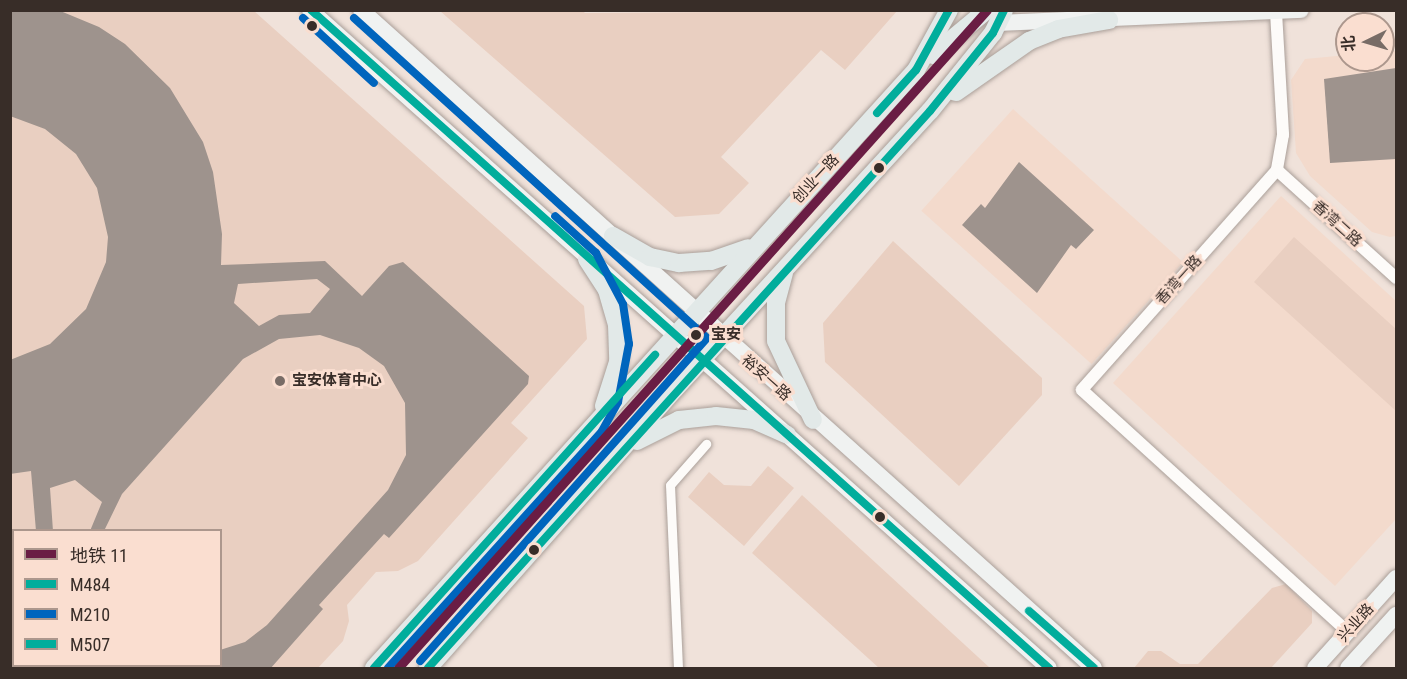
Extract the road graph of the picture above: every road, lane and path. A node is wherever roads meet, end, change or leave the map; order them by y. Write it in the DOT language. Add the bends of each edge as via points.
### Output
graph roads {
  1 [pos="309,10"];
  2 [pos="362,10"];
  3 [pos="949,10"];
  4 [pos="1300,10"];
  5 [pos="1276,12"];
  6 [pos="992,13"];
  7 [pos="1109,20"];
  8 [pos="916,70"];
  9 [pos="930,111"];
  10 [pos="1277,170"];
  11 [pos="613,236"];
  12 [pos="757,243"];
  13 [pos="587,259"];
  14 [pos="788,264"];
  15 [pos="1394,271"];
  16 [pos="694,312"];
  17 [pos="674,335"];
  18 [pos="722,337"];
  19 [pos="702,359"];
  20 [pos="813,420"];
  21 [pos="594,424"];
  22 [pos="787,435"];
  23 [pos="706,444"];
  24 [pos="624,450"];
  25 [pos="1396,578"];
  26 [pos="1396,615"];
  27 [pos="1348,632"];
  28 [pos="375,669"];
  29 [pos="429,669"];
  30 [pos="678,669"];
  31 [pos="1049,669"];
  32 [pos="1094,669"];
  33 [pos="1316,669"];
  34 [pos="1348,669"];
  1 -- 13 [label="main road, 裕安一路"];
  2 -- 11 [label="main road, 裕安一路"];
  3 -- 8 [label="main road, 创业一路"];
  4 -- 5 [label="main road"];
  5 -- 7 [label="main road"];
  5 -- 10 [label="street" via="1283,135"];
  6 -- 7 [label="main road"];
  6 -- 8 [label="main road"];
  6 -- 9 [label="main road"];
  7 -- 9 [label="main road" via="1058,29 1029,41"];
  8 -- 12 [label="main road, 创业一路"];
  9 -- 14 [label="main road"];
  10 -- 15 [label="street, 香湾二路"];
  10 -- 27 [label="street, 香湾一路" via="1082,390"];
  11 -- 12 [label="main road" via="651,256 679,263 719,259"];
  11 -- 16 [label="main road, 裕安一路"];
  12 -- 16 [label="main road, 创业一路"];
  13 -- 17 [label="main road, 裕安一路"];
  13 -- 21 [label="main road" via="607,290 619,344 614,380"];
  14 -- 18 [label="main road"];
  14 -- 20 [label="main road" via="776,302 776,341"];
  16 -- 17 [label="main road, 创业一路"];
  16 -- 18 [label="main road, 裕安一路"];
  17 -- 19 [label="main road, 裕安一路"];
  17 -- 21 [label="main road, 创业一路"];
  18 -- 19 [label="main road"];
  18 -- 20 [label="main road, 裕安一路"];
  19 -- 22 [label="main road, 裕安一路"];
  19 -- 24 [label="main road"];
  20 -- 32 [label="main road, 裕安一路"];
  21 -- 28 [label="main road, 创业一路"];
  22 -- 24 [label="main road" via="737,417 697,417 662,427"];
  22 -- 31 [label="main road, 裕安一路"];
  23 -- 30 [label="street" via="670,485"];
  24 -- 29 [label="main road"];
  25 -- 27 [label="main road, 兴业路"];
  26 -- 34 [label="main road, 兴业路"];
  27 -- 33 [label="main road, 兴业路"];
}
